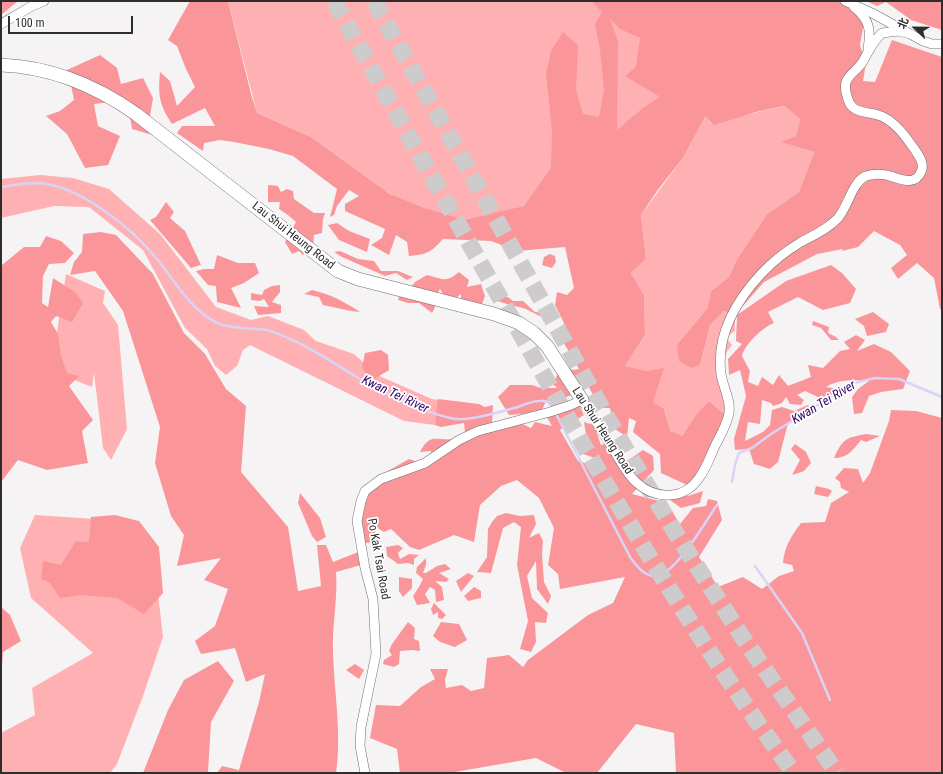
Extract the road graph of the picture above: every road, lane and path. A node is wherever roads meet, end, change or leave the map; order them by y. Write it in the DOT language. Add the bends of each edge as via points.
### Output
graph roads {
  1 [pos="44,1"];
  2 [pos="846,1"];
  3 [pos="882,18"];
  4 [pos="1,24"];
  5 [pos="870,28"];
  6 [pos="882,33"];
  7 [pos="911,34"];
  8 [pos="942,44"];
  9 [pos="866,54"];
  10 [pos="1,65"];
  11 [pos="582,400"];
  12 [pos="365,773"];
  1 -- 4 [label="street"];
  2 -- 3 [label="street"];
  2 -- 5 [label="street" via="860,12"];
  3 -- 5 [label="street" via="872,19"];
  3 -- 6 [label="street" via="886,27"];
  3 -- 7 [label="street"];
  5 -- 6 [label="street" via="874,33"];
  5 -- 9 [label="street, Lau Shui Heung Road"];
  6 -- 7 [label="street" via="898,31"];
  6 -- 9 [label="street, Lau Shui Heung Road"];
  7 -- 8 [label="street" via="928,42"];
  9 -- 11 [label="street, Lau Shui Heung Road" via="862,63 845,83 848,100 856,109 880,115 894,125 918,155 922,162 922,171 909,180 879,174 862,178 835,221 780,257 744,294 728,324 722,346 721,369 729,404 728,414 698,480 686,491 672,495 657,494 642,486 622,464"];
  10 -- 11 [label="street, Lau Shui Heung Road" via="53,72 113,98 338,271 358,279 501,316 524,326 540,337"];
  11 -- 12 [label="street, Po Kak Tsai Road" via="553,411 478,431 459,440 425,463 381,480 365,491 357,521 365,568 374,599 376,654 361,727 360,746"];
}
